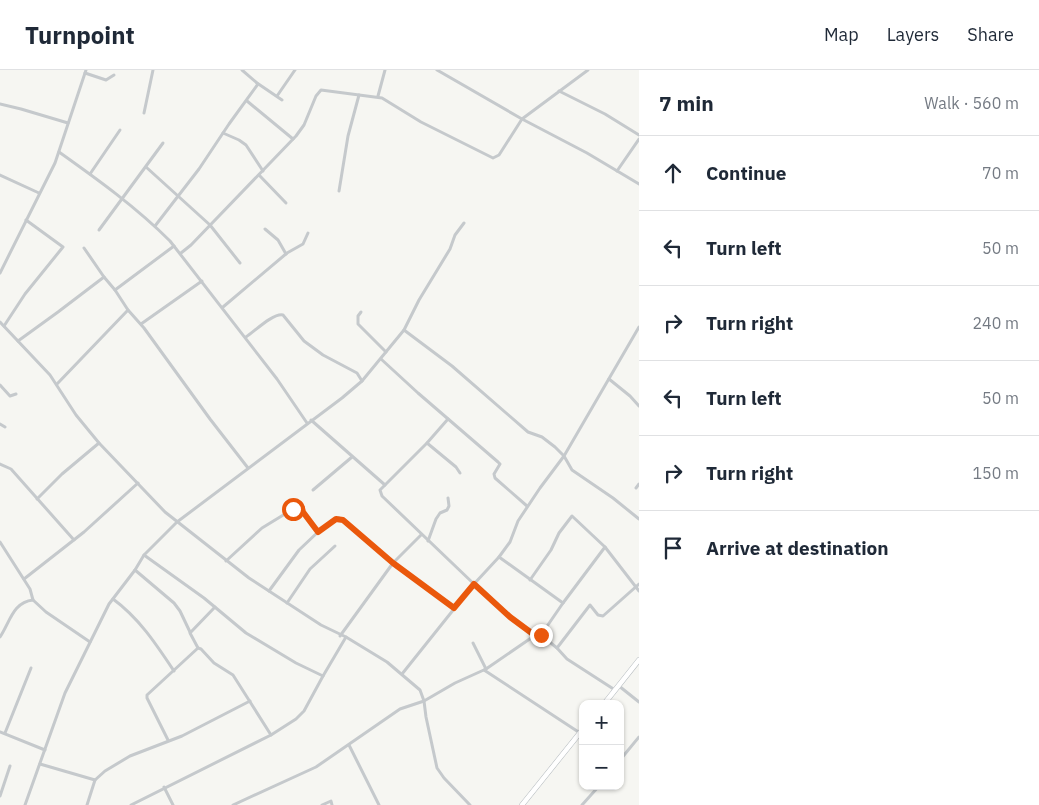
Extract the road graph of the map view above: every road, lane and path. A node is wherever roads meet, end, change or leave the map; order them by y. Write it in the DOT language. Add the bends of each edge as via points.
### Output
graph roads {
  1 [pos="153,70"];
  2 [pos="242,70"];
  3 [pos="295,70"];
  4 [pos="384,70"];
  5 [pos="437,70"];
  6 [pos="588,70"];
  7 [pos="86,71"];
  8 [pos="114,75"];
  9 [pos="258,84"];
  10 [pos="559,91"];
  11 [pos="359,95"];
  12 [pos="277,96"];
  13 [pos="378,96"];
  14 [pos="247,100"];
  15 [pos="282,100"];
  16 [pos="0,104"];
  17 [pos="144,113"];
  18 [pos="522,119"];
  19 [pos="68,123"];
  20 [pos="120,130"];
  21 [pos="223,133"];
  22 [pos="639,135"];
  23 [pos="293,139"];
  24 [pos="639,139"];
  25 [pos="163,143"];
  26 [pos="59,152"];
  27 [pos="146,167"];
  28 [pos="262,171"];
  29 [pos="617,171"];
  30 [pos="90,174"];
  31 [pos="259,174"];
  32 [pos="0,175"];
  33 [pos="639,184"];
  34 [pos="339,191"];
  35 [pos="40,193"];
  36 [pos="178,195"];
  37 [pos="122,199"];
  38 [pos="286,203"];
  39 [pos="26,220"];
  40 [pos="464,223"];
  41 [pos="210,225"];
  42 [pos="154,226"];
  43 [pos="99,230"];
  44 [pos="265,230"];
  45 [pos="308,233"];
  46 [pos="174,246"];
  47 [pos="84,248"];
  48 [pos="180,254"];
  49 [pos="286,254"];
  50 [pos="240,263"];
  51 [pos="0,273"];
  52 [pos="104,277"];
  53 [pos="202,281"];
  54 [pos="115,290"];
  55 [pos="223,307"];
  56 [pos="128,310"];
  57 [pos="362,312"];
  58 [pos="0,322"];
  59 [pos="140,324"];
  60 [pos="4,326"];
  61 [pos="639,327"];
  62 [pos="404,330"];
  63 [pos="246,338"];
  64 [pos="18,341"];
  65 [pos="386,352"];
  66 [pos="381,359"];
  67 [pos="609,379"];
  68 [pos="362,381"];
  69 [pos="58,384"];
  70 [pos="0,385"];
  71 [pos="16,394"];
  72 [pos="639,406"];
  73 [pos="448,419"];
  74 [pos="311,420"];
  75 [pos="307,423"];
  76 [pos="0,424"];
  77 [pos="5,427"];
  78 [pos="99,442"];
  79 [pos="427,443"];
  80 [pos="564,456"];
  81 [pos="352,457"];
  82 [pos="0,464"];
  83 [pos="248,468"];
  84 [pos="460,473"];
  85 [pos="138,483"];
  86 [pos="639,484"];
  87 [pos="385,485"];
  88 [pos="636,488"];
  89 [pos="313,490"];
  90 [pos="37,498"];
  91 [pos="448,498"];
  92 [pos="528,506"];
  93 [pos="639,519"];
  94 [pos="177,522"];
  95 [pos="318,532"];
  96 [pos="422,535"];
  97 [pos="74,540"];
  98 [pos="428,541"];
  99 [pos="0,542"];
  100 [pos="335,546"];
  101 [pos="3,547"];
  102 [pos="605,547"];
  103 [pos="0,550"];
  104 [pos="144,555"];
  105 [pos="499,556"];
  106 [pos="226,561"];
  107 [pos="393,563"];
  108 [pos="135,570"];
  109 [pos="24,579"];
  110 [pos="530,580"];
  111 [pos="474,584"];
  112 [pos="637,585"];
  113 [pos="639,590"];
  114 [pos="269,591"];
  115 [pos="113,598"];
  116 [pos="33,600"];
  117 [pos="287,603"];
  118 [pos="562,603"];
  119 [pos="215,607"];
  120 [pos="454,608"];
  121 [pos="190,632"];
  122 [pos="541,635"];
  123 [pos="340,636"];
  124 [pos="0,637"];
  125 [pos="537,637"];
  126 [pos="346,638"];
  127 [pos="90,642"];
  128 [pos="474,643"];
  129 [pos="198,648"];
  130 [pos="557,648"];
  131 [pos="639,660"];
  132 [pos="31,668"];
  133 [pos="485,669"];
  134 [pos="174,671"];
  135 [pos="402,674"];
  136 [pos="323,676"];
  137 [pos="619,686"];
  138 [pos="615,690"];
  139 [pos="607,700"];
  140 [pos="250,701"];
  141 [pos="424,701"];
  142 [pos="639,702"];
  143 [pos="579,730"];
  144 [pos="0,732"];
  145 [pos="5,733"];
  146 [pos="579,734"];
  147 [pos="271,735"];
  148 [pos="639,737"];
  149 [pos="168,740"];
  150 [pos="349,745"];
  151 [pos="45,750"];
  152 [pos="624,755"];
  153 [pos="40,764"];
  154 [pos="10,766"];
  155 [pos="95,780"];
  156 [pos="164,787"];
  157 [pos="595,790"];
  158 [pos="0,796"];
  159 [pos="25,805"];
  160 [pos="87,805"];
  161 [pos="131,805"];
  162 [pos="173,805"];
  163 [pos="234,805"];
  164 [pos="322,805"];
  165 [pos="332,805"];
  166 [pos="379,805"];
  167 [pos="470,805"];
  168 [pos="522,805"];
  169 [pos="582,805"];
  1 -- 17 [label="street"];
  2 -- 9 [label="street"];
  3 -- 12 [label="street"];
  4 -- 13 [label="street"];
  5 -- 18 [label="street"];
  6 -- 10 [label="street"];
  7 -- 8 [label="street" via="106,80"];
  7 -- 19 [label="street"];
  9 -- 12 [label="street"];
  9 -- 14 [label="street"];
  10 -- 18 [label="street"];
  10 -- 22 [label="street"];
  11 -- 13 [label="street"];
  11 -- 23 [label="street" via="319,91 304,125"];
  11 -- 34 [label="street"];
  12 -- 15 [label="street"];
  13 -- 18 [label="street" via="493,158 499,155"];
  14 -- 21 [label="street"];
  14 -- 23 [label="street"];
  16 -- 19 [label="street"];
  18 -- 29 [label="street"];
  19 -- 26 [label="street"];
  20 -- 30 [label="street"];
  21 -- 28 [label="street" via="246,145"];
  21 -- 36 [label="street" via="200,169"];
  23 -- 28 [label="street"];
  24 -- 29 [label="street"];
  25 -- 27 [label="street"];
  26 -- 30 [label="street"];
  26 -- 35 [label="street"];
  27 -- 36 [label="street"];
  27 -- 37 [label="street"];
  28 -- 31 [label="street"];
  29 -- 33 [label="street"];
  30 -- 37 [label="street"];
  31 -- 38 [label="street"];
  31 -- 41 [label="street"];
  32 -- 35 [label="street"];
  35 -- 39 [label="street"];
  36 -- 41 [label="street"];
  36 -- 42 [label="street"];
  37 -- 42 [label="street"];
  37 -- 43 [label="street"];
  39 -- 51 [label="street"];
  39 -- 60 [label="street" via="63,247"];
  40 -- 62 [label="street" via="454,235 450,249"];
  41 -- 48 [label="street"];
  41 -- 50 [label="street"];
  42 -- 46 [label="street"];
  44 -- 49 [label="street" via="278,240"];
  45 -- 49 [label="street" via="303,244"];
  46 -- 48 [label="street"];
  46 -- 54 [label="street"];
  47 -- 52 [label="street"];
  48 -- 53 [label="street"];
  49 -- 55 [label="street"];
  52 -- 54 [label="street"];
  52 -- 64 [label="street"];
  53 -- 55 [label="street"];
  53 -- 59 [label="street"];
  54 -- 56 [label="street"];
  55 -- 63 [label="street"];
  56 -- 59 [label="street"];
  56 -- 69 [label="street"];
  57 -- 65 [label="street" via="358,316 358,324"];
  58 -- 60 [label="street"];
  59 -- 83 [label="street"];
  60 -- 64 [label="street"];
  61 -- 67 [label="street"];
  62 -- 65 [label="street"];
  62 -- 80 [label="street" via="452,366 528,432 542,437"];
  63 -- 68 [label="street" via="278,314 284,315 304,341 323,356 357,374"];
  63 -- 75 [label="street"];
  64 -- 69 [label="street"];
  65 -- 66 [label="street"];
  66 -- 68 [label="street"];
  66 -- 73 [label="street"];
  67 -- 72 [label="street"];
  67 -- 80 [label="street"];
  68 -- 74 [label="street"];
  69 -- 78 [label="street" via="76,415"];
  70 -- 71 [label="street" via="10,396"];
  73 -- 79 [label="street"];
  73 -- 92 [label="street" via="500,464 495,478"];
  74 -- 75 [label="street"];
  74 -- 81 [label="street"];
  75 -- 83 [label="street"];
  76 -- 77 [label="street"];
  78 -- 85 [label="street"];
  78 -- 90 [label="street"];
  79 -- 84 [label="street"];
  79 -- 87 [label="street"];
  80 -- 92 [label="street"];
  80 -- 93 [label="street" via="572,470"];
  81 -- 87 [label="street"];
  81 -- 89 [label="street"];
  82 -- 90 [label="street" via="11,469"];
  83 -- 94 [label="street"];
  85 -- 94 [label="street"];
  85 -- 97 [label="street"];
  86 -- 88 [label="street"];
  87 -- 96 [label="street" via="380,490 382,496"];
  90 -- 97 [label="street"];
  91 -- 98 [label="street" via="449,506 436,519"];
  92 -- 105 [label="street"];
  94 -- 104 [label="street"];
  94 -- 106 [label="street"];
  95 -- 106 [label="street" via="298,506 262,528"];
  95 -- 107 [label="street" via="339,518"];
  95 -- 114 [label="street" via="299,550"];
  96 -- 98 [label="street"];
  96 -- 107 [label="street"];
  97 -- 109 [label="street"];
  98 -- 111 [label="street"];
  99 -- 101 [label="street"];
  100 -- 117 [label="street" via="310,569"];
  101 -- 103 [label="street"];
  101 -- 109 [label="street"];
  102 -- 110 [label="street" via="574,517 570,517"];
  102 -- 112 [label="street"];
  102 -- 118 [label="street"];
  104 -- 108 [label="street"];
  104 -- 119 [label="street"];
  105 -- 110 [label="street"];
  105 -- 111 [label="street"];
  106 -- 114 [label="street"];
  107 -- 120 [label="street"];
  107 -- 123 [label="street"];
  108 -- 115 [label="street"];
  108 -- 121 [label="street" via="174,603"];
  109 -- 116 [label="street"];
  110 -- 118 [label="street"];
  111 -- 120 [label="street"];
  111 -- 125 [label="street"];
  112 -- 113 [label="street"];
  112 -- 130 [label="street" via="603,616 590,605"];
  114 -- 117 [label="street"];
  115 -- 127 [label="street"];
  115 -- 134 [label="street" via="133,615"];
  116 -- 124 [label="street" via="16,608"];
  116 -- 127 [label="street"];
  117 -- 123 [label="street"];
  118 -- 122 [label="street"];
  119 -- 121 [label="street"];
  119 -- 136 [label="street" via="246,633"];
  120 -- 135 [label="street"];
  121 -- 129 [label="street"];
  122 -- 125 [label="street"];
  122 -- 130 [label="street"];
  123 -- 126 [label="street"];
  125 -- 133 [label="street"];
  126 -- 135 [label="street"];
  126 -- 136 [label="street"];
  127 -- 151 [label="street" via="65,693"];
  128 -- 133 [label="street"];
  129 -- 134 [label="street"];
  129 -- 140 [label="street" via="233,675"];
  130 -- 138 [label="street" via="567,659"];
  131 -- 137 [label="street"];
  132 -- 145 [label="street"];
  133 -- 141 [label="street"];
  133 -- 143 [label="street"];
  134 -- 149 [label="street" via="147,695"];
  135 -- 141 [label="street" via="420,690"];
  136 -- 147 [label="street" via="304,711 296,720"];
  137 -- 138 [label="street"];
  137 -- 142 [label="street"];
  138 -- 139 [label="street"];
  140 -- 147 [label="street"];
  140 -- 149 [label="street"];
  141 -- 150 [label="street" via="400,710"];
  141 -- 167 [label="street" via="437,768"];
  144 -- 145 [label="street"];
  145 -- 151 [label="street"];
  146 -- 168 [label="street"];
  147 -- 156 [label="street"];
  148 -- 152 [label="street"];
  149 -- 155 [label="street" via="130,756"];
  150 -- 163 [label="street" via="311,770"];
  150 -- 166 [label="street"];
  151 -- 153 [label="street"];
  153 -- 155 [label="street"];
  153 -- 159 [label="street"];
  154 -- 158 [label="street"];
  155 -- 160 [label="street"];
  156 -- 161 [label="street"];
  156 -- 162 [label="street"];
  157 -- 169 [label="street"];
  164 -- 165 [label="street" via="331,801"];
}
